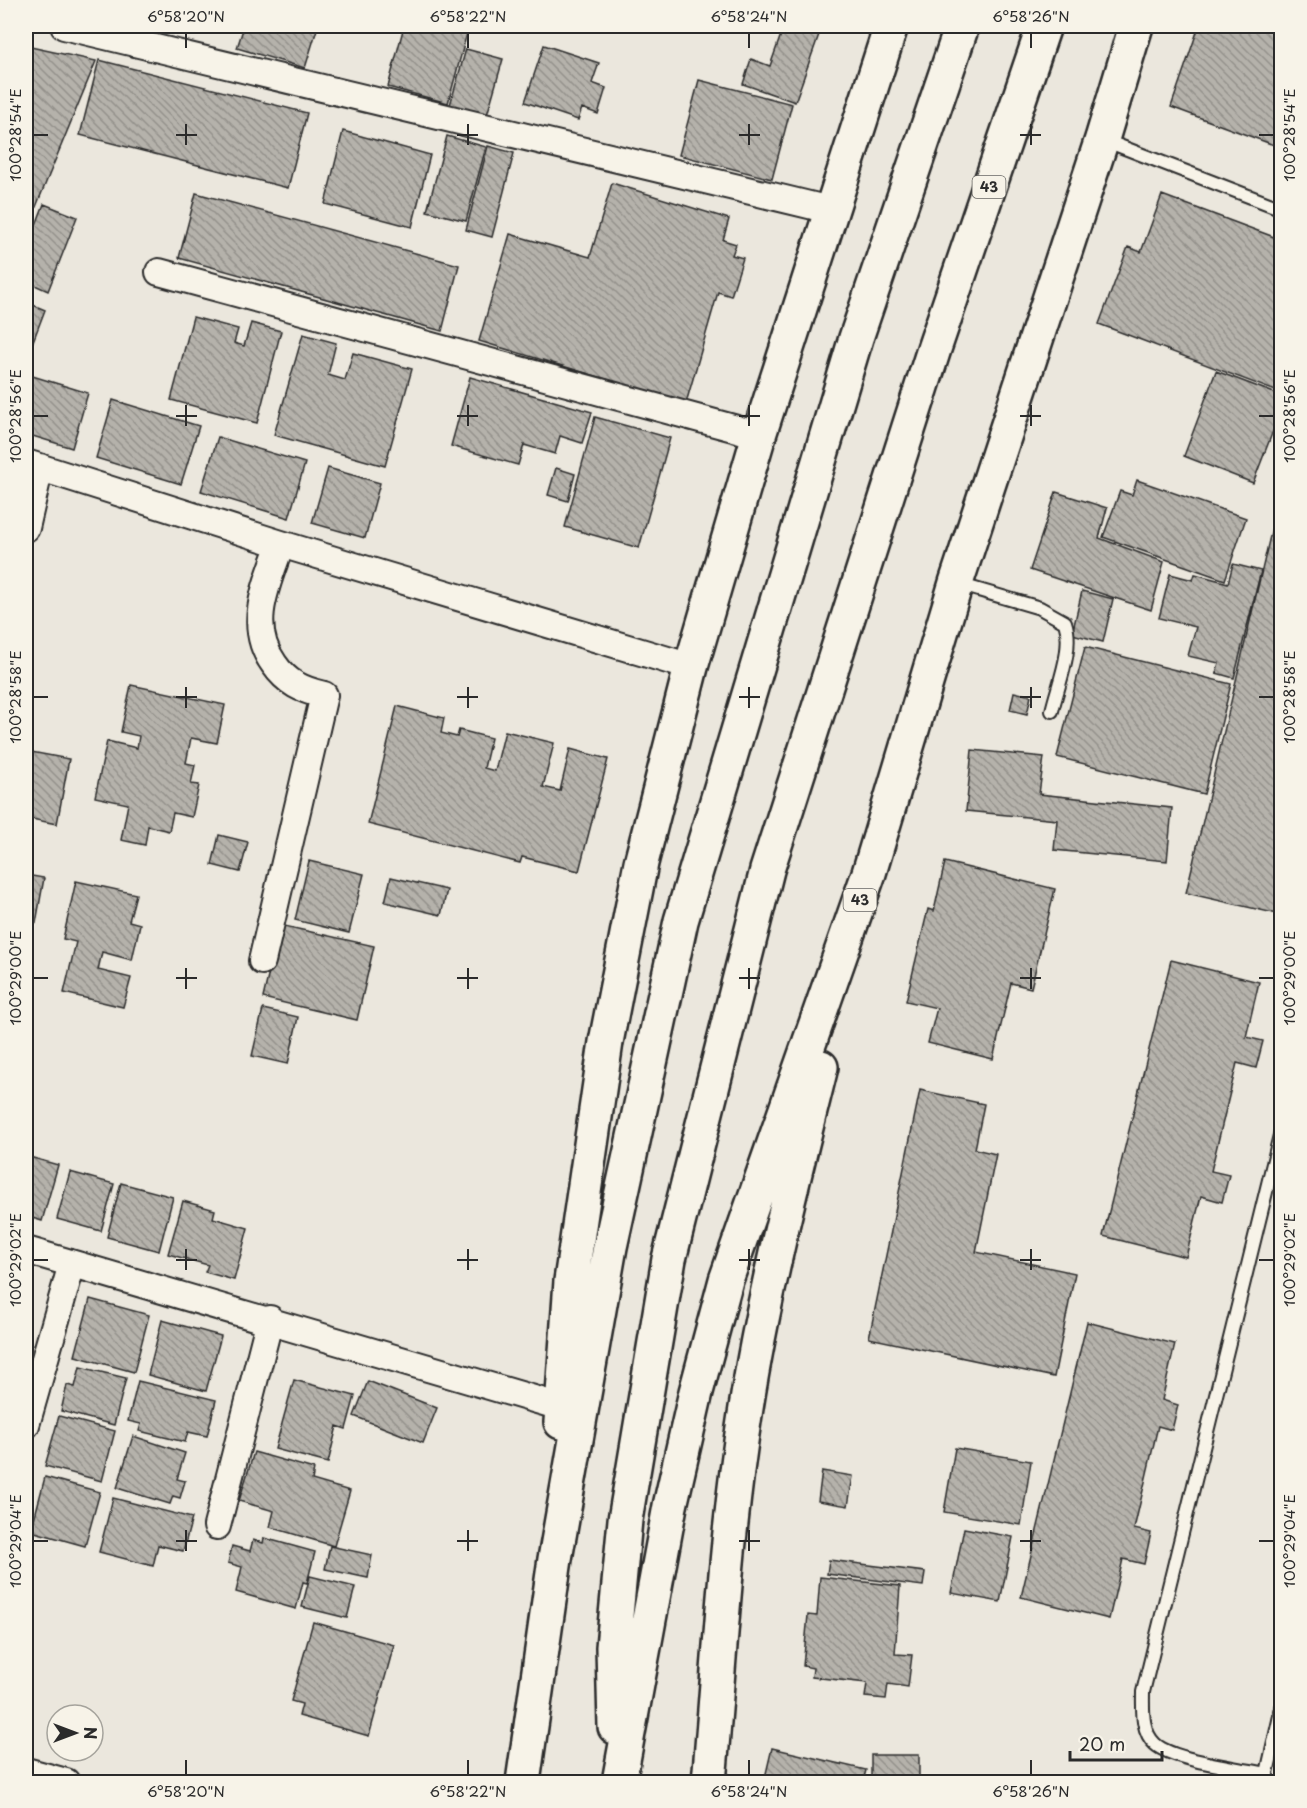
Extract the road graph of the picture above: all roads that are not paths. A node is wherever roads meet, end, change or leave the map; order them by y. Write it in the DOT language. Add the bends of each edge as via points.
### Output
graph roads {
  1 [pos="64,26"];
  2 [pos="891,26"];
  3 [pos="962,26"];
  4 [pos="1044,26"];
  5 [pos="1136,26"];
  6 [pos="1102,139"];
  7 [pos="1281,209"];
  8 [pos="830,210"];
  9 [pos="159,272"];
  10 [pos="759,435"];
  11 [pos="33,465"];
  12 [pos="26,528"];
  13 [pos="282,544"];
  14 [pos="956,583"];
  15 [pos="691,667"];
  16 [pos="1052,711"];
  17 [pos="869,873"];
  18 [pos="262,961"];
  19 [pos="1281,1127"];
  20 [pos="26,1250"];
  21 [pos="72,1264"];
  22 [pos="270,1319"];
  23 [pos="561,1407"];
  24 [pos="26,1425"];
  25 [pos="217,1526"];
  26 [pos="555,1559"];
  27 [pos="1281,1707"];
  28 [pos="26,1771"];
  29 [pos="1266,1778"];
  30 [pos="66,1782"];
  31 [pos="523,1782"];
  32 [pos="618,1782"];
  33 [pos="709,1782"];
  1 -- 8 [label="street"];
  2 -- 8 [label="highway"];
  3 -- 26 [label="highway" via="856,338 681,921 610,1247"];
  4 -- 32 [label="highway, 43" via="934,350 767,870 669,1259 625,1520 613,1647"];
  5 -- 6 [label="highway, 43"];
  6 -- 7 [label="lane"];
  6 -- 14 [label="highway, 43"];
  8 -- 10 [label="highway"];
  9 -- 10 [label="street"];
  10 -- 15 [label="highway"];
  11 -- 12 [label="street"];
  11 -- 13 [label="street"];
  13 -- 15 [label="street"];
  13 -- 18 [label="street" via="262,599 261,639 285,678 299,688 324,695"];
  14 -- 16 [label="lane" via="1040,608 1065,622 1069,634 1067,651"];
  14 -- 17 [label="highway, 43"];
  15 -- 23 [label="highway" via="641,863 606,1042 571,1281"];
  17 -- 32 [label="highway, 43" via="726,1280 670,1506"];
  17 -- 33 [label="highway" via="773,1263 746,1408 736,1478"];
  19 -- 29 [label="lane" via="1143,1692 1143,1721 1155,1744 1176,1755"];
  20 -- 21 [label="street"];
  21 -- 22 [label="street"];
  21 -- 24 [label="street"];
  22 -- 23 [label="street"];
  22 -- 25 [label="street"];
  23 -- 26 [label="highway"];
  26 -- 31 [label="highway"];
  27 -- 29 [label="lane"];
  28 -- 30 [label="street"];
}
